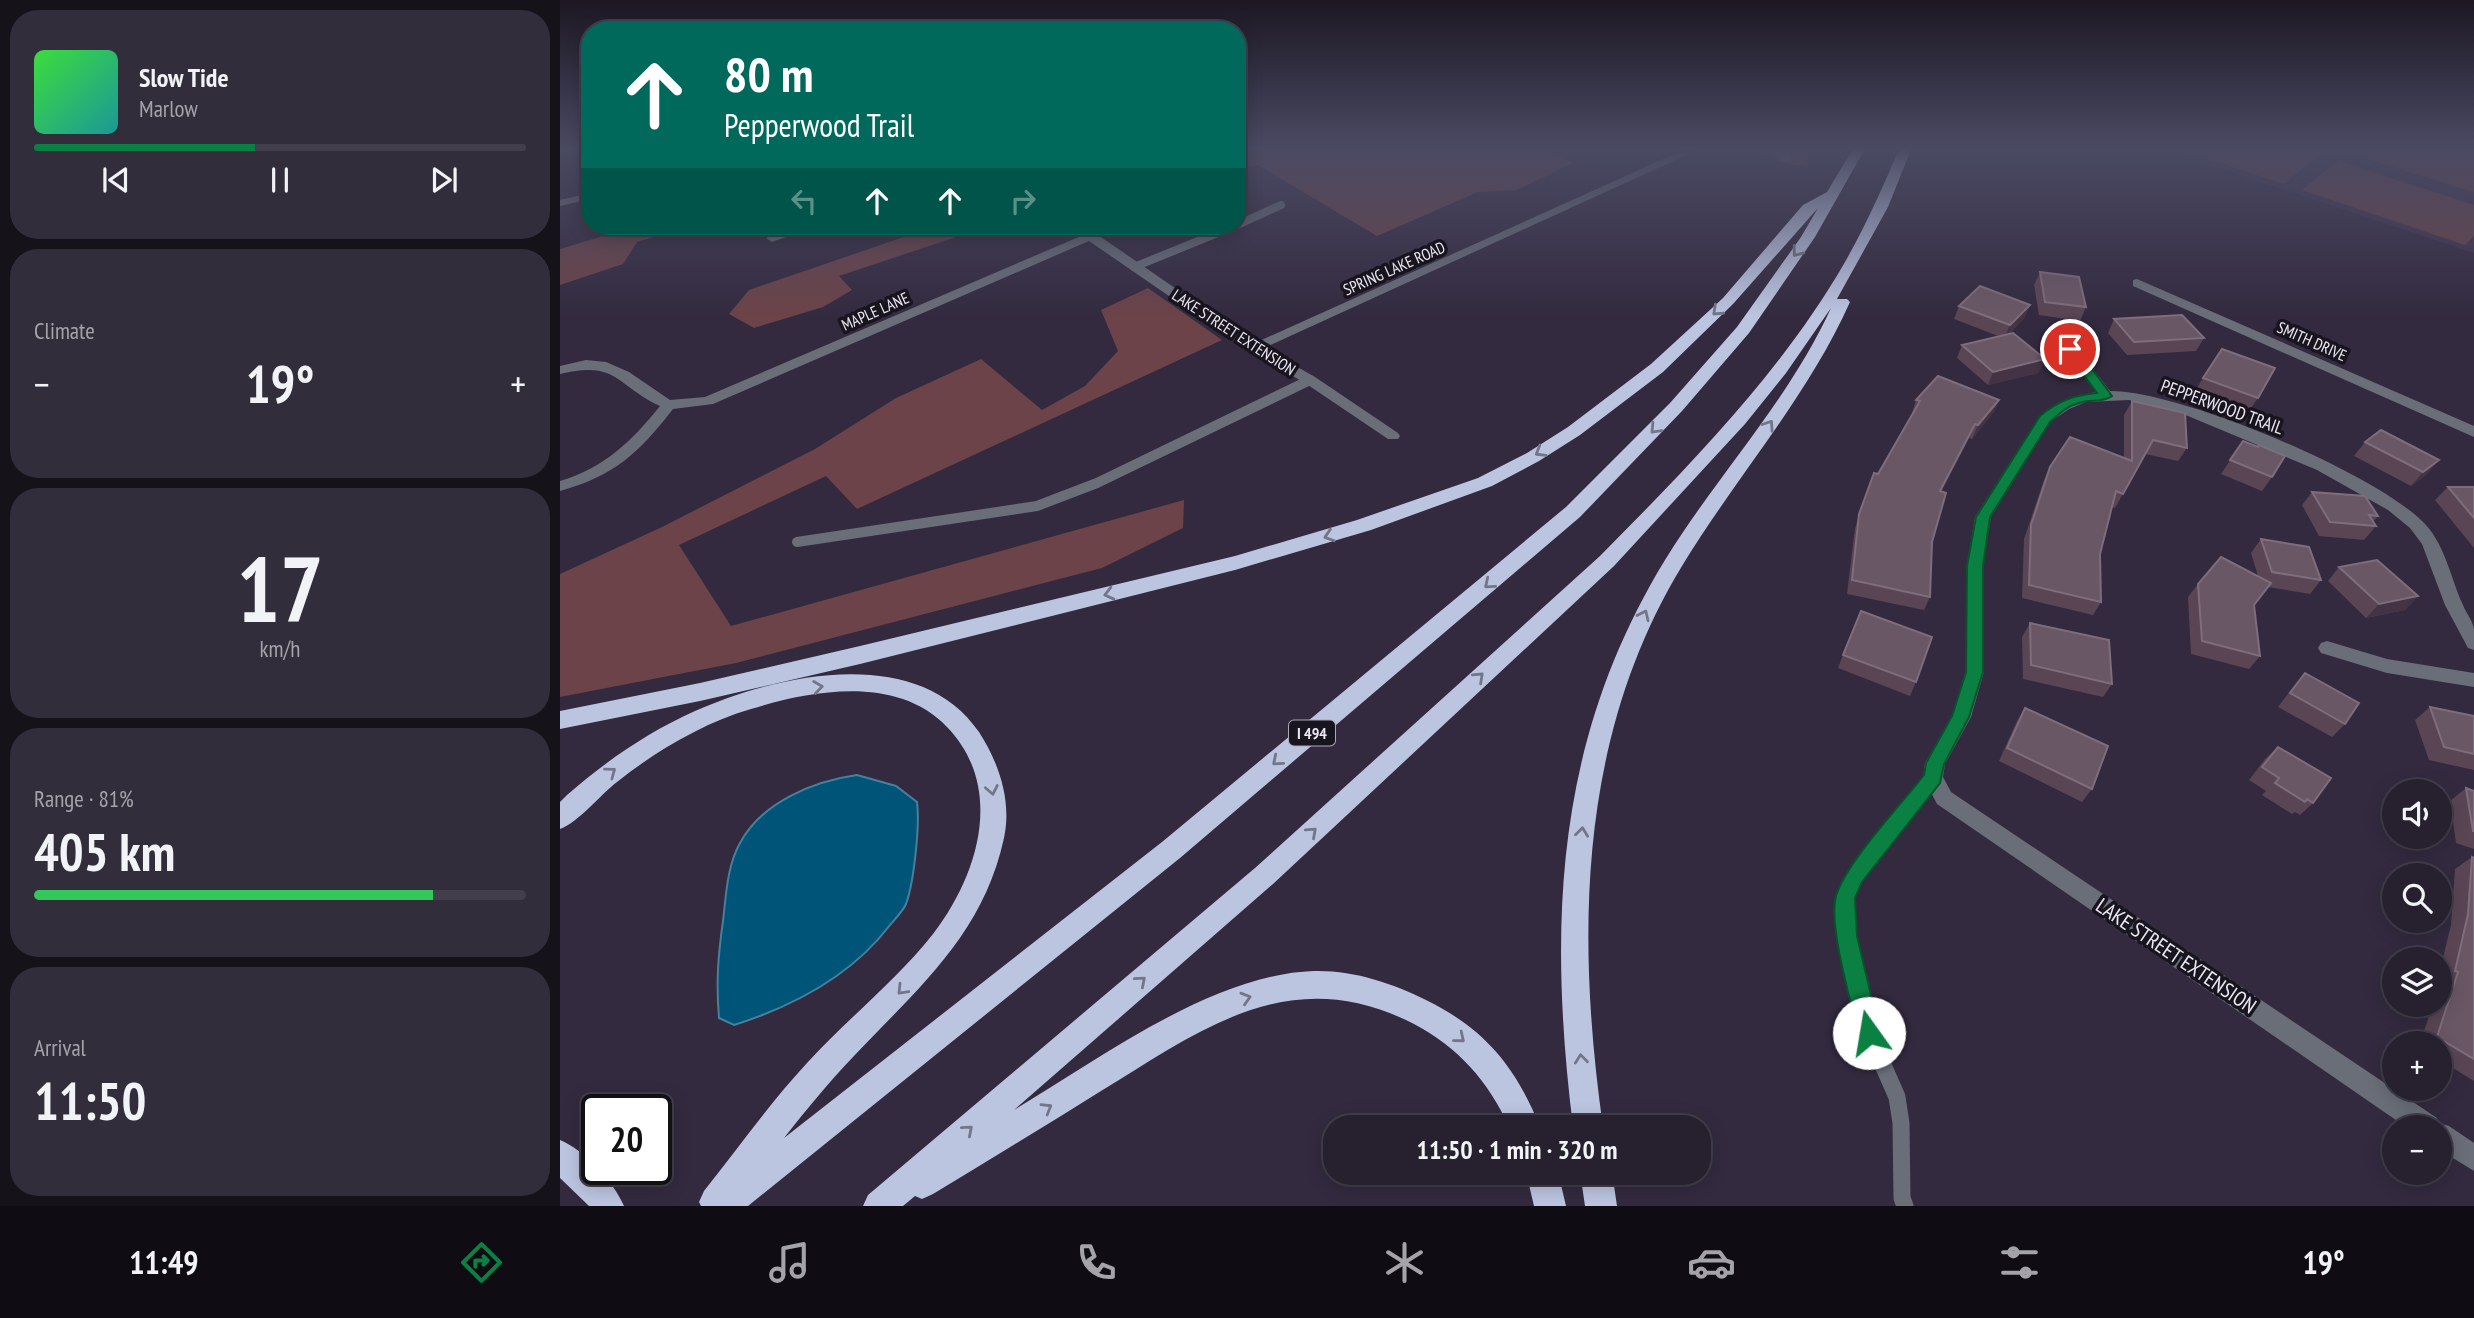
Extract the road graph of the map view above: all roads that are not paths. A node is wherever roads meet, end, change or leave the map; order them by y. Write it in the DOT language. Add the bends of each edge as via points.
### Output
graph roads {
  1 [pos="1574,203"];
  2 [pos="1816,203"];
  3 [pos="1828,203"];
  4 [pos="1883,203"];
  5 [pos="1281,205"];
  6 [pos="1246,221"];
  7 [pos="782,235"];
  8 [pos="1212,235"];
  9 [pos="1091,236"];
  10 [pos="772,238"];
  11 [pos="1858,253"];
  12 [pos="1134,267"];
  13 [pos="2137,283"];
  14 [pos="1254,348"];
  15 [pos="2070,349"];
  16 [pos="560,370"];
  17 [pos="1310,380"];
  18 [pos="2106,396"];
  19 [pos="669,404"];
  20 [pos="2474,432"];
  21 [pos="1393,436"];
  22 [pos="560,486"];
  23 [pos="797,542"];
  24 [pos="2474,643"];
  25 [pos="2327,648"];
  26 [pos="2474,680"];
  27 [pos="560,720"];
  28 [pos="1933,777"];
  29 [pos="560,818"];
  30 [pos="1519,1115"];
  31 [pos="1587,1115"];
  32 [pos="2410,1115"];
  33 [pos="2452,1143"];
  34 [pos="560,1156"];
  35 [pos="2474,1158"];
  36 [pos="1545,1185"];
  37 [pos="1598,1185"];
  38 [pos="606,1202"];
  39 [pos="712,1206"];
  40 [pos="723,1206"];
  41 [pos="882,1206"];
  42 [pos="1550,1206"];
  43 [pos="1601,1206"];
  44 [pos="1905,1206"];
  1 -- 14 [label="street, SPRING LAKE ROAD"];
  2 -- 27 [label="highway, one-way" via="1728,301 1629,391 1534,457 1485,482 1364,525 1235,563 860,655"];
  3 -- 40 [label="highway, I 494, one-way" via="1743,330 1676,407 1573,512 1171,850"];
  4 -- 11 [label="highway"];
  5 -- 6 [label="lane"];
  7 -- 10 [label="street"];
  8 -- 12 [label="lane"];
  9 -- 12 [label="street, LAKE STREET EXTENSION"];
  9 -- 19 [label="street, MAPLE LANE" via="730,393 708,401"];
  31 -- 11 [label="highway, one-way" via="1577,1019 1575,898 1582,826 1606,711 1650,601 1798,381 1841,305"];
  41 -- 11 [label="highway, one-way" via="1264,876 1607,561 1725,437 1815,322"];
  12 -- 14 [label="street, LAKE STREET EXTENSION"];
  13 -- 20 [label="street, SMITH DRIVE"];
  14 -- 17 [label="street, LAKE STREET EXTENSION"];
  15 -- 18 [label="street"];
  16 -- 19 [label="street" via="587,363 612,366"];
  17 -- 21 [label="street, LAKE STREET EXTENSION"];
  17 -- 23 [label="lane" via="1097,483 1037,506"];
  18 -- 24 [label="street, PEPPERWOOD TRAIL" via="2159,402 2253,437 2393,507 2429,539"];
  18 -- 28 [label="street, PEPPERWOOD TRAIL" via="2077,399 2045,419 1983,517 1975,566 1975,672 1961,717 1935,763"];
  19 -- 22 [label="street" via="618,462 596,475"];
  25 -- 26 [label="street" via="2387,666"];
  28 -- 32 [label="street, LAKE STREET EXTENSION" via="1944,798"];
  28 -- 44 [label="lane" via="1856,876 1845,898 1847,936 1869,1033 1897,1097"];
  29 -- 39 [label="highway, one-way" via="611,771 704,717 768,696 836,685 893,687 929,700 961,725 988,771 994,799 992,837 970,900 943,946 818,1073"];
  41 -- 30 [label="highway, one-way" via="1194,1018 1241,999 1295,987 1331,985 1371,992 1448,1028 1478,1053 1506,1087"];
  33 -- 35 [label="street"];
  34 -- 38 [label="highway"];
  36 -- 42 [label="highway"];
  37 -- 43 [label="highway"];
}
